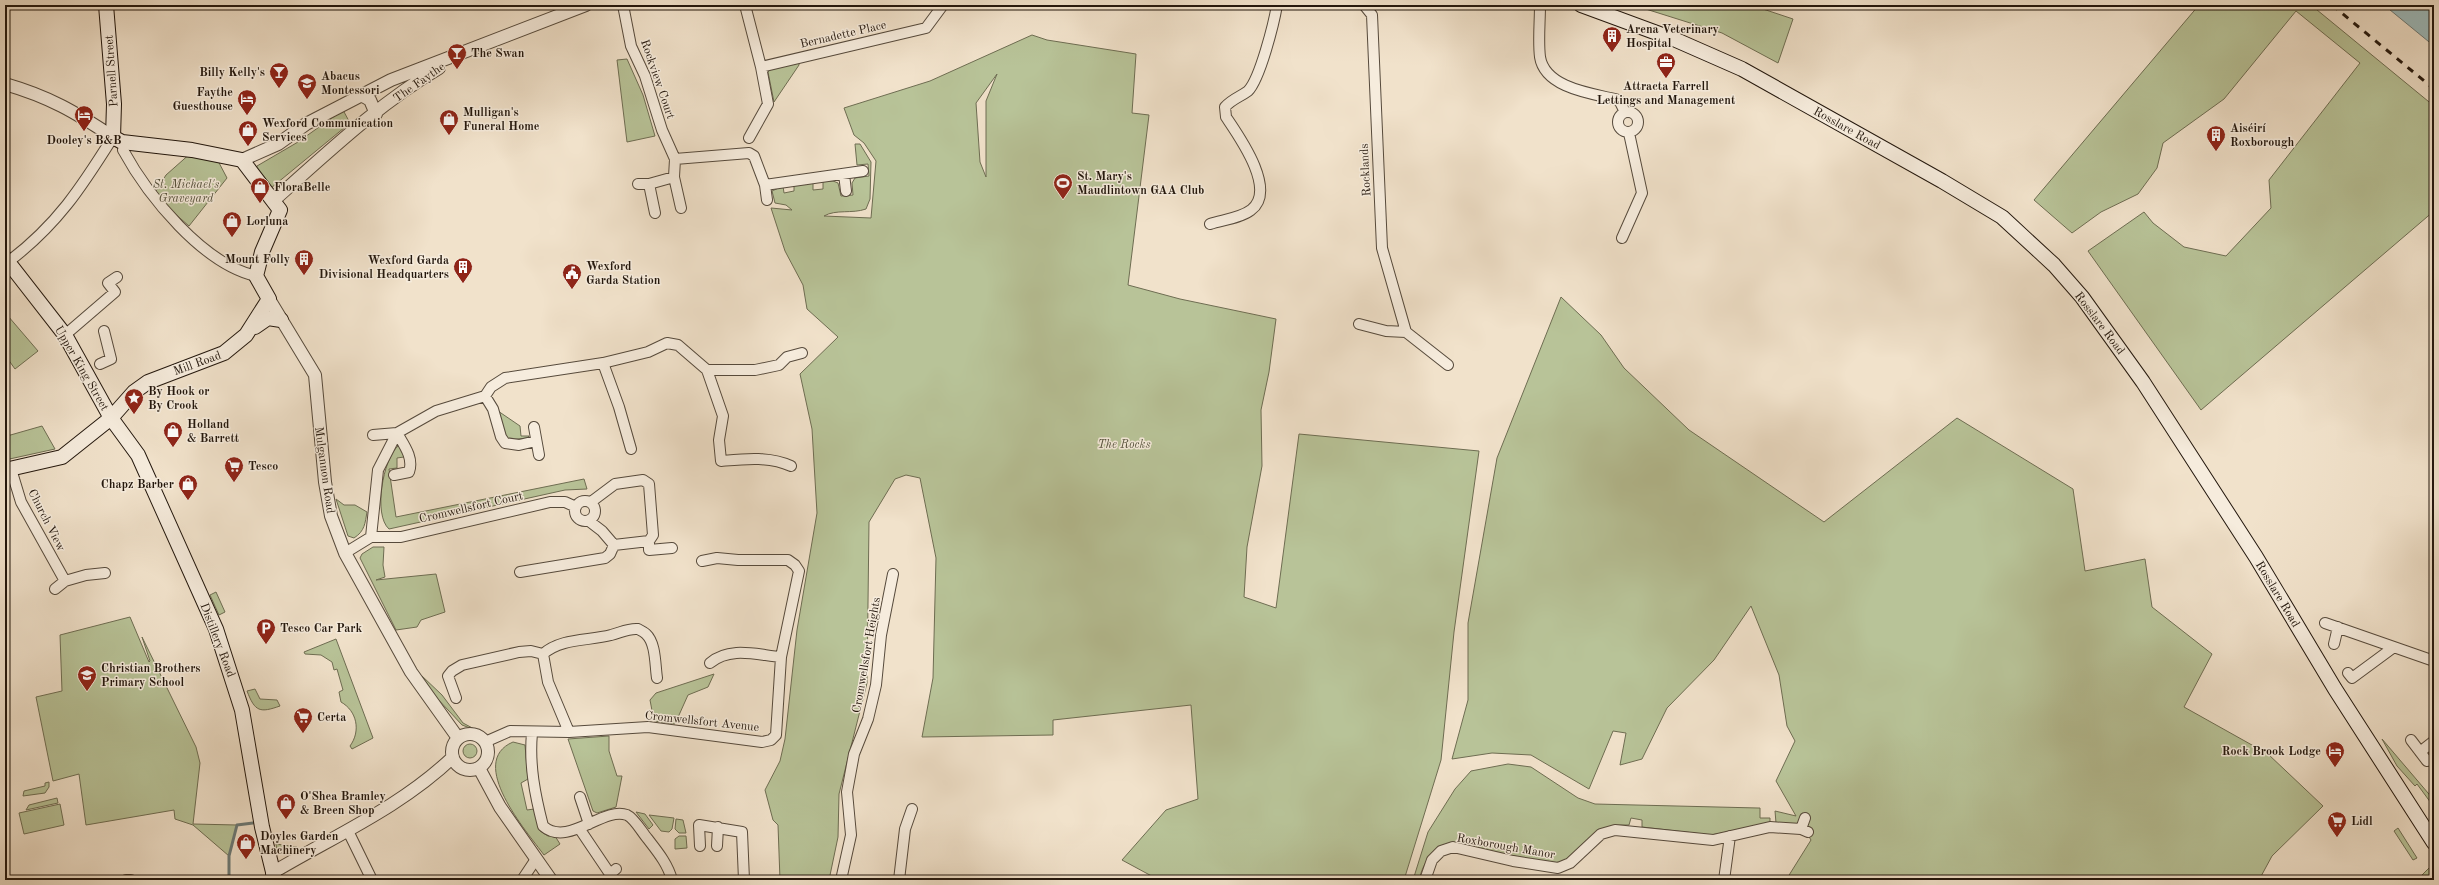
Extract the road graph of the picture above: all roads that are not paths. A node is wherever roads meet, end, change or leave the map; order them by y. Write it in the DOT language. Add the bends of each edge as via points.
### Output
graph roads {
  1 [pos="106,5"];
  2 [pos="623,5"];
  3 [pos="745,5"];
  4 [pos="943,5"];
  5 [pos="1277,5"];
  6 [pos="1364,5"];
  7 [pos="1540,5"];
  8 [pos="1581,5"];
  9 [pos="582,6"];
  10 [pos="454,56"];
  11 [pos="761,66"];
  12 [pos="410,73"];
  13 [pos="5,84"];
  14 [pos="411,86"];
  15 [pos="361,96"];
  16 [pos="1625,112"];
  17 [pos="376,114"];
  18 [pos="1629,133"];
  19 [pos="113,137"];
  20 [pos="749,138"];
  21 [pos="123,150"];
  22 [pos="675,159"];
  23 [pos="242,160"];
  24 [pos="863,171"];
  25 [pos="844,174"];
  26 [pos="674,177"];
  27 [pos="638,184"];
  28 [pos="649,184"];
  29 [pos="765,185"];
  30 [pos="846,191"];
  31 [pos="767,200"];
  32 [pos="273,201"];
  33 [pos="681,208"];
  34 [pos="655,213"];
  35 [pos="1210,224"];
  36 [pos="1622,238"];
  37 [pos="6,260"];
  38 [pos="256,276"];
  39 [pos="117,277"];
  40 [pos="269,300"];
  41 [pos="281,320"];
  42 [pos="1359,324"];
  43 [pos="104,331"];
  44 [pos="1406,332"];
  45 [pos="65,335"];
  46 [pos="246,335"];
  47 [pos="802,353"];
  48 [pos="603,363"];
  49 [pos="100,364"];
  50 [pos="1448,365"];
  51 [pos="707,370"];
  52 [pos="485,396"];
  53 [pos="111,418"];
  54 [pos="534,428"];
  55 [pos="397,433"];
  56 [pos="373,435"];
  57 [pos="536,441"];
  58 [pos="631,449"];
  59 [pos="539,455"];
  60 [pos="790,466"];
  61 [pos="8,470"];
  62 [pos="394,475"];
  63 [pos="590,502"];
  64 [pos="576,507"];
  65 [pos="589,521"];
  66 [pos="371,537"];
  67 [pos="649,541"];
  68 [pos="614,545"];
  69 [pos="672,548"];
  70 [pos="345,553"];
  71 [pos="702,561"];
  72 [pos="520,572"];
  73 [pos="105,573"];
  74 [pos="893,574"];
  75 [pos="64,581"];
  76 [pos="55,589"];
  77 [pos="2325,623"];
  78 [pos="2338,627"];
  79 [pos="2334,644"];
  80 [pos="2394,647"];
  81 [pos="543,654"];
  82 [pos="781,657"];
  83 [pos="2434,661"];
  84 [pos="710,663"];
  85 [pos="2348,674"];
  86 [pos="657,678"];
  87 [pos="456,698"];
  88 [pos="569,732"];
  89 [pos="532,733"];
  90 [pos="458,738"];
  91 [pos="2411,740"];
  92 [pos="2434,741"];
  93 [pos="486,742"];
  94 [pos="2420,752"];
  95 [pos="453,757"];
  96 [pos="2427,762"];
  97 [pos="479,768"];
  98 [pos="580,797"];
  99 [pos="912,809"];
  100 [pos="1805,818"];
  101 [pos="584,826"];
  102 [pos="718,826"];
  103 [pos="348,831"];
  104 [pos="1730,836"];
  105 [pos="2434,843"];
  106 [pos="700,846"];
  107 [pos="717,846"];
  108 [pos="536,859"];
  109 [pos="616,869"];
  110 [pos="273,876"];
  111 [pos="126,880"];
  112 [pos="131,880"];
  113 [pos="372,880"];
  114 [pos="522,880"];
  115 [pos="551,880"];
  116 [pos="672,880"];
  117 [pos="744,880"];
  118 [pos="841,880"];
  119 [pos="899,880"];
  120 [pos="1425,880"];
  121 [pos="1724,880"];
  1 -- 19 [label="main road, Parnell Street" via="114,104"];
  2 -- 22 [label="street, Rockview Court" via="631,46"];
  3 -- 11 [label="street"];
  4 -- 11 [label="street, Bernadette Place" via="926,28"];
  5 -- 35 [label="street" via="1255,79 1248,90 1231,100 1225,107 1226,117 1257,170 1258,201 1251,210"];
  6 -- 44 [label="street, Rocklands" via="1372,15 1382,248"];
  7 -- 16 [label="street" via="1540,59 1549,74 1566,88 1619,100"];
  8 -- 105 [label="main road, Rosslare Road" via="1676,40 1742,68 2002,217 2054,265 2082,297 2143,382 2256,557 2335,689"];
  9 -- 10 [label="street, The Faythe"];
  10 -- 12 [label="street, The Faythe"];
  10 -- 14 [label="street, The Faythe"];
  11 -- 20 [label="street" via="768,104"];
  12 -- 14 [label="street"];
  12 -- 15 [label="street, The Faythe"];
  13 -- 19 [label="street" via="51,99"];
  14 -- 17 [label="street, The Faythe"];
  15 -- 17 [label="street" via="370,100"];
  15 -- 23 [label="street, The Faythe" via="306,124 278,144"];
  16 -- 18 [label="street" via="1619,116 1618,126 1622,131"];
  16 -- 18 [label="street" via="1634,114 1638,120 1637,127"];
  17 -- 32 [label="street, The Faythe"];
  18 -- 36 [label="street" via="1642,193"];
  19 -- 23 [label="main road" via="122,142 192,150"];
  19 -- 37 [label="street" via="66,208 38,237"];
  21 -- 38 [label="street" via="160,205 177,224 221,259 245,273"];
  22 -- 26 [label="street, Rockview Court"];
  22 -- 29 [label="street" via="749,153 754,156"];
  23 -- 32 [label="main road"];
  24 -- 25 [label="street"];
  25 -- 29 [label="street"];
  25 -- 30 [label="street"];
  26 -- 28 [label="street"];
  26 -- 33 [label="street, Rockview Court"];
  27 -- 28 [label="street"];
  28 -- 34 [label="street"];
  29 -- 31 [label="street"];
  32 -- 38 [label="main road" via="280,210 262,252"];
  37 -- 45 [label="main road, Upper King Street"];
  38 -- 40 [label="main road"];
  39 -- 45 [label="street" via="108,283 115,292"];
  40 -- 41 [label="street, Mulgannon Road"];
  40 -- 46 [label="main road, Mill Road"];
  41 -- 46 [label="main road, Mill Road" via="268,318"];
  41 -- 70 [label="street, Mulgannon Road" via="315,376 325,482 331,516"];
  42 -- 44 [label="street" via="1386,331"];
  43 -- 49 [label="street" via="111,359"];
  44 -- 50 [label="street"];
  45 -- 53 [label="main road, Upper King Street" via="88,370"];
  46 -- 53 [label="main road, Mill Road" via="224,353 210,360 148,382 134,392"];
  47 -- 51 [label="street" via="786,357 778,365 755,370"];
  48 -- 51 [label="street" via="648,352 667,343 678,345"];
  48 -- 52 [label="street" via="505,378 491,387"];
  48 -- 58 [label="street"];
  51 -- 60 [label="street" via="723,416 719,440 721,461 756,459 782,462"];
  52 -- 55 [label="street" via="436,411"];
  52 -- 57 [label="street" via="493,409 505,443"];
  53 -- 61 [label="main road, Mill Road" via="62,457"];
  53 -- 110 [label="main road, Distillery Road" via="138,455 216,629 242,710"];
  54 -- 57 [label="street"];
  55 -- 56 [label="street"];
  55 -- 62 [label="street" via="412,465 409,472"];
  55 -- 66 [label="street" via="378,470"];
  57 -- 59 [label="street"];
  61 -- 75 [label="street, Church View" via="21,502"];
  63 -- 64 [label="street" via="581,502"];
  63 -- 65 [label="street" via="595,507 596,514"];
  63 -- 67 [label="street" via="615,484 643,480 649,484 653,536"];
  64 -- 65 [label="street" via="575,514 579,520"];
  64 -- 66 [label="street, Cromwellsfort Court" via="565,502 550,502 401,537"];
  65 -- 68 [label="street"];
  66 -- 70 [label="street"];
  67 -- 68 [label="street"];
  67 -- 69 [label="street" via="650,550"];
  68 -- 72 [label="street" via="606,558"];
  70 -- 90 [label="street, Mulgannon Road" via="411,672"];
  71 -- 82 [label="street, Cromwellsfort Avenue" via="717,558 788,560 795,565 799,571"];
  73 -- 75 [label="street"];
  74 -- 118 [label="street, Cromwellsfort Heights" via="881,635 876,685 868,719 854,754 847,792 851,835"];
  75 -- 76 [label="street"];
  77 -- 78 [label="street"];
  78 -- 79 [label="street"];
  78 -- 80 [label="street"];
  80 -- 83 [label="street"];
  80 -- 85 [label="street" via="2352,678"];
  81 -- 86 [label="street" via="550,648 564,643 639,629 647,634 651,642"];
  81 -- 87 [label="street" via="519,652 462,665 448,676"];
  81 -- 88 [label="street" via="548,682"];
  82 -- 84 [label="street" via="730,652 719,655"];
  82 -- 88 [label="street, Cromwellsfort Avenue" via="776,735 771,740 762,742 648,727"];
  88 -- 89 [label="street, Cromwellsfort Avenue"];
  89 -- 93 [label="street, Cromwellsfort Avenue" via="510,731"];
  89 -- 101 [label="street" via="532,778 543,826 554,832"];
  90 -- 93 [label="street" via="472,734"];
  90 -- 95 [label="street" via="453,748"];
  91 -- 94 [label="street"];
  92 -- 94 [label="street"];
  93 -- 97 [label="street" via="488,758"];
  94 -- 96 [label="street"];
  95 -- 97 [label="street" via="464,768"];
  95 -- 103 [label="street" via="404,797"];
  97 -- 108 [label="street" via="500,807"];
  98 -- 101 [label="street"];
  99 -- 119 [label="street" via="906,829"];
  100 -- 104 [label="street, Roxborough Manor" via="1805,830 1770,827"];
  101 -- 109 [label="street" via="610,874"];
  101 -- 116 [label="street" via="616,816 628,816 656,848"];
  102 -- 106 [label="street" via="700,825"];
  102 -- 107 [label="street"];
  102 -- 117 [label="street" via="742,832"];
  103 -- 110 [label="street"];
  103 -- 113 [label="street"];
  104 -- 120 [label="street, Roxborough Manor" via="1713,840 1615,830 1601,834 1570,864 1558,868 1453,847 1441,851 1432,860"];
  104 -- 121 [label="street"];
  108 -- 114 [label="street"];
  108 -- 115 [label="street"];
  111 -- 112 [label="street"];
}
